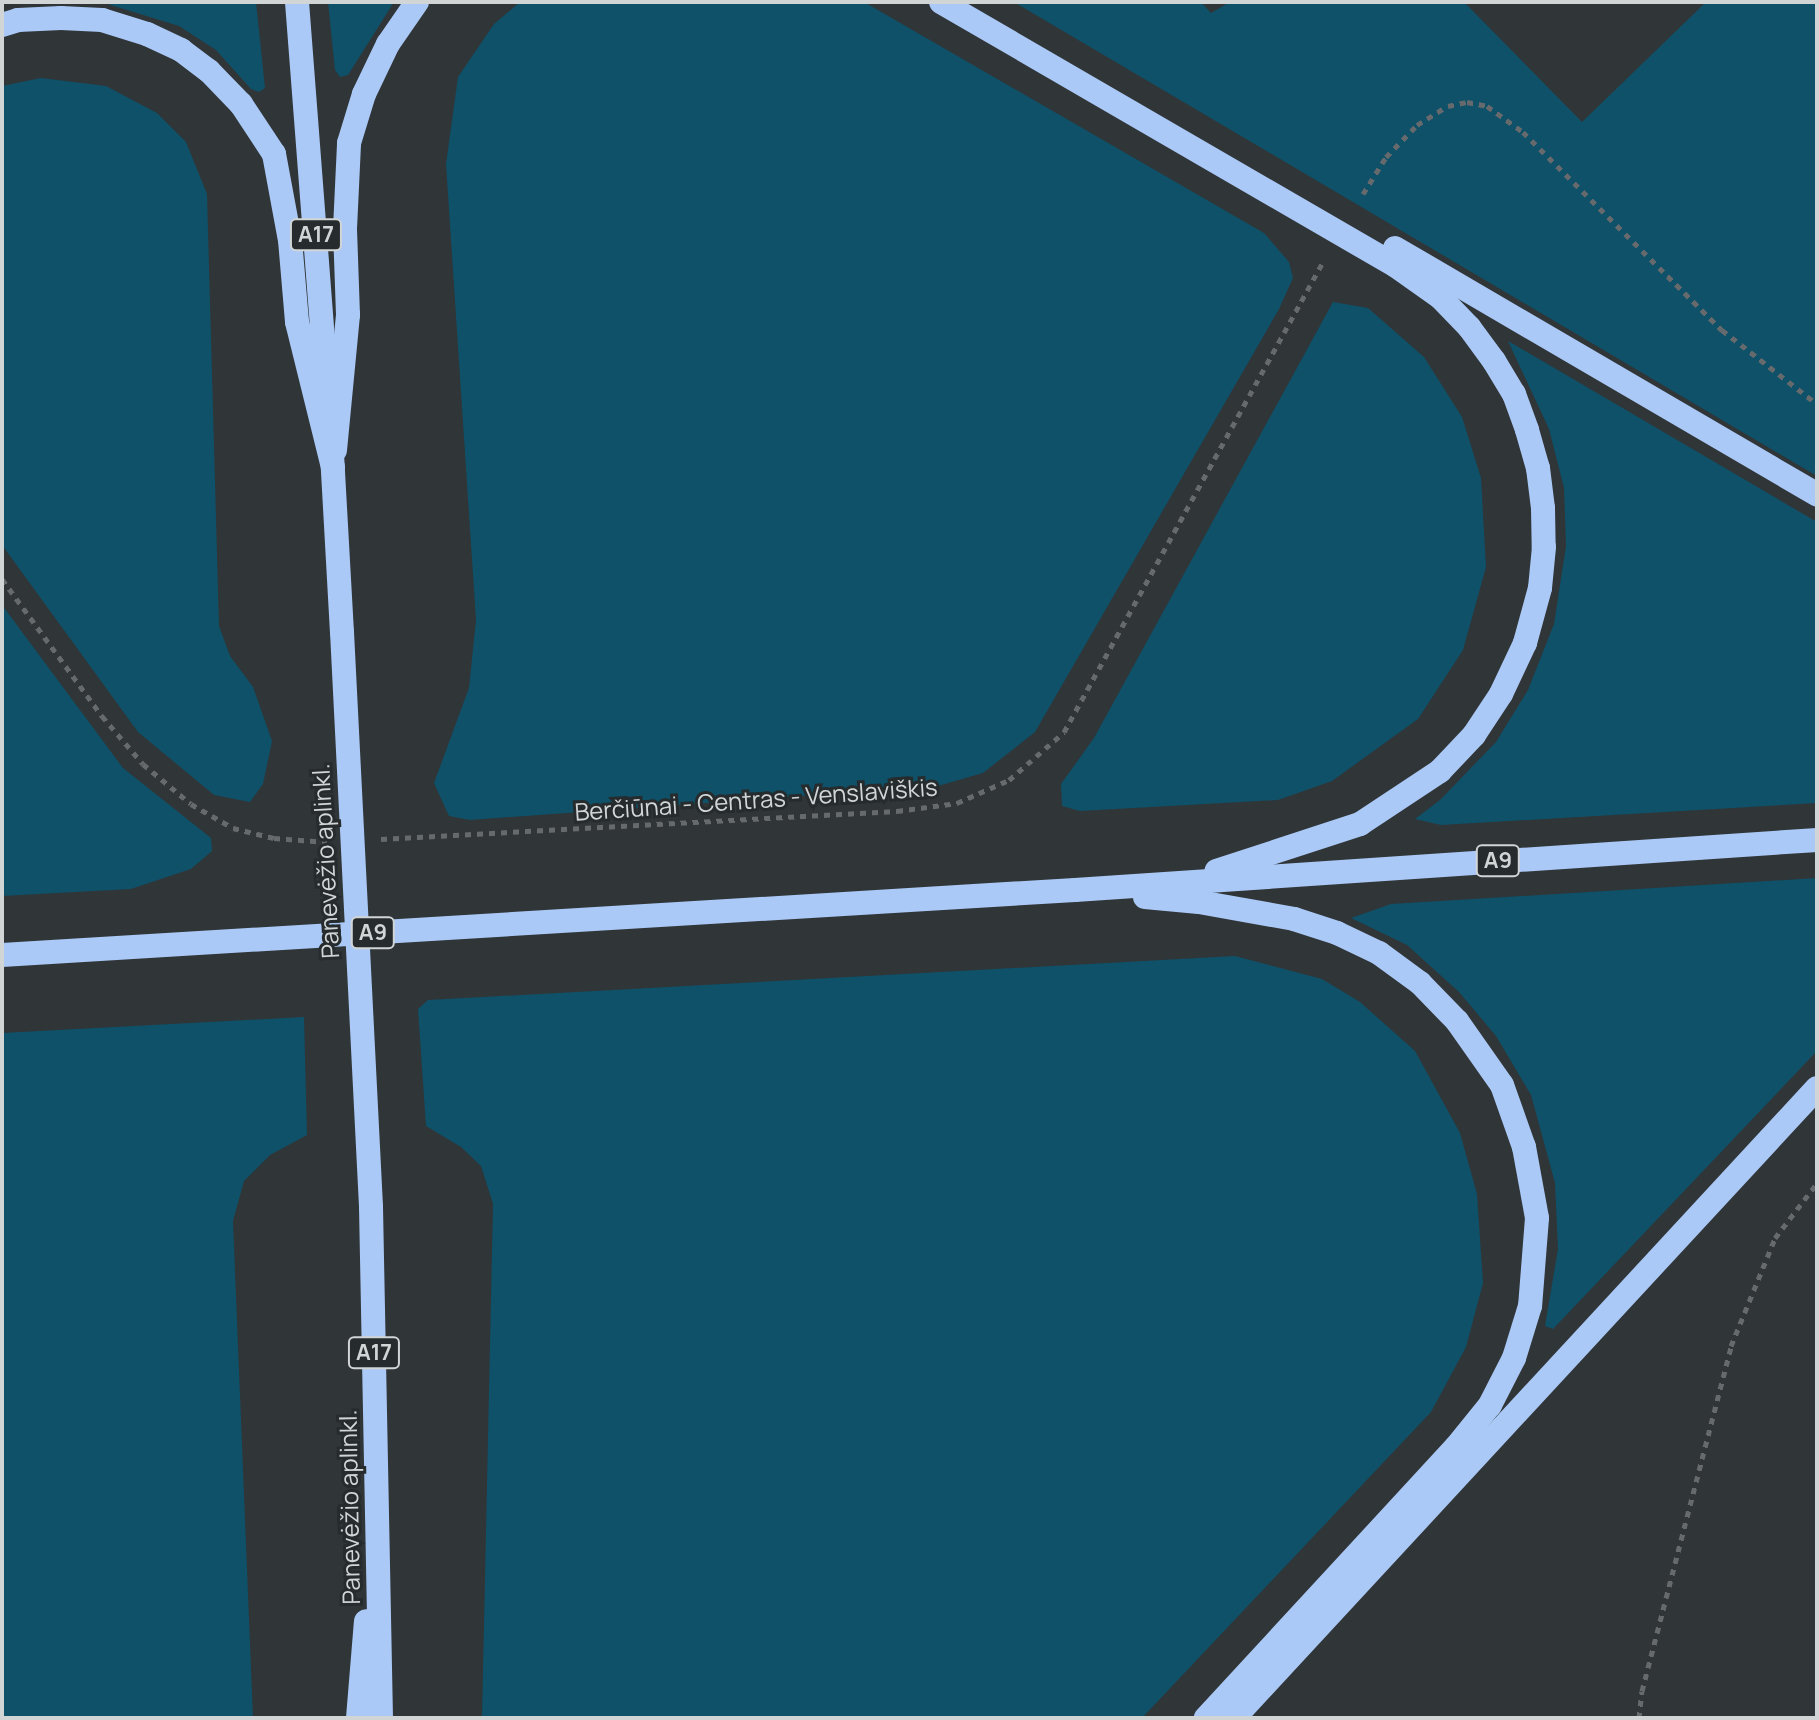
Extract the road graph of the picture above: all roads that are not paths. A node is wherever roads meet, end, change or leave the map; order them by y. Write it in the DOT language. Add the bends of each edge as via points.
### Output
graph roads {
  1 [pos="297,2"];
  2 [pos="417,2"];
  3 [pos="941,2"];
  4 [pos="974,2"];
  5 [pos="2,25"];
  6 [pos="333,468"];
  7 [pos="1817,495"];
  8 [pos="1817,840"];
  9 [pos="1179,883"];
  10 [pos="1075,890"];
  11 [pos="2,946"];
  12 [pos="54,952"];
  13 [pos="2,955"];
  14 [pos="2,966"];
  15 [pos="1817,1088"];
  16 [pos="377,1499"];
  17 [pos="382,1713"];
  18 [pos="358,1718"];
  19 [pos="1206,1718"];
  20 [pos="1234,1718"];
  1 -- 6 [label="highway, Panevėžio aplinkl. / A17"];
  2 -- 6 [label="highway" via="388,44 364,94 349,143 348,315"];
  3 -- 9 [label="highway" via="1396,266 1440,297 1469,327 1514,394 1538,468 1544,547 1540,588 1525,643 1474,735 1440,771 1360,824"];
  4 -- 7 [label="highway"];
  5 -- 6 [label="highway" via="75,18 147,34 181,50 241,104 274,154 290,240 297,322"];
  6 -- 16 [label="highway, Panevėžio aplinkl. / A17, bridge" via="371,1207"];
  8 -- 9 [label="highway, A9"];
  9 -- 10 [label="highway, A9"];
  10 -- 12 [label="highway, A9"];
  10 -- 19 [label="highway" via="1199,902 1294,919 1379,953 1420,983 1457,1021 1502,1085 1524,1147 1537,1218 1530,1306 1514,1358 1490,1405"];
  11 -- 12 [label="highway"];
  12 -- 13 [label="highway, A9"];
  12 -- 14 [label="highway"];
  15 -- 20 [label="highway"];
  16 -- 17 [label="highway, Panevėžio aplinkl. / A17"];
  16 -- 18 [label="highway"];
}
